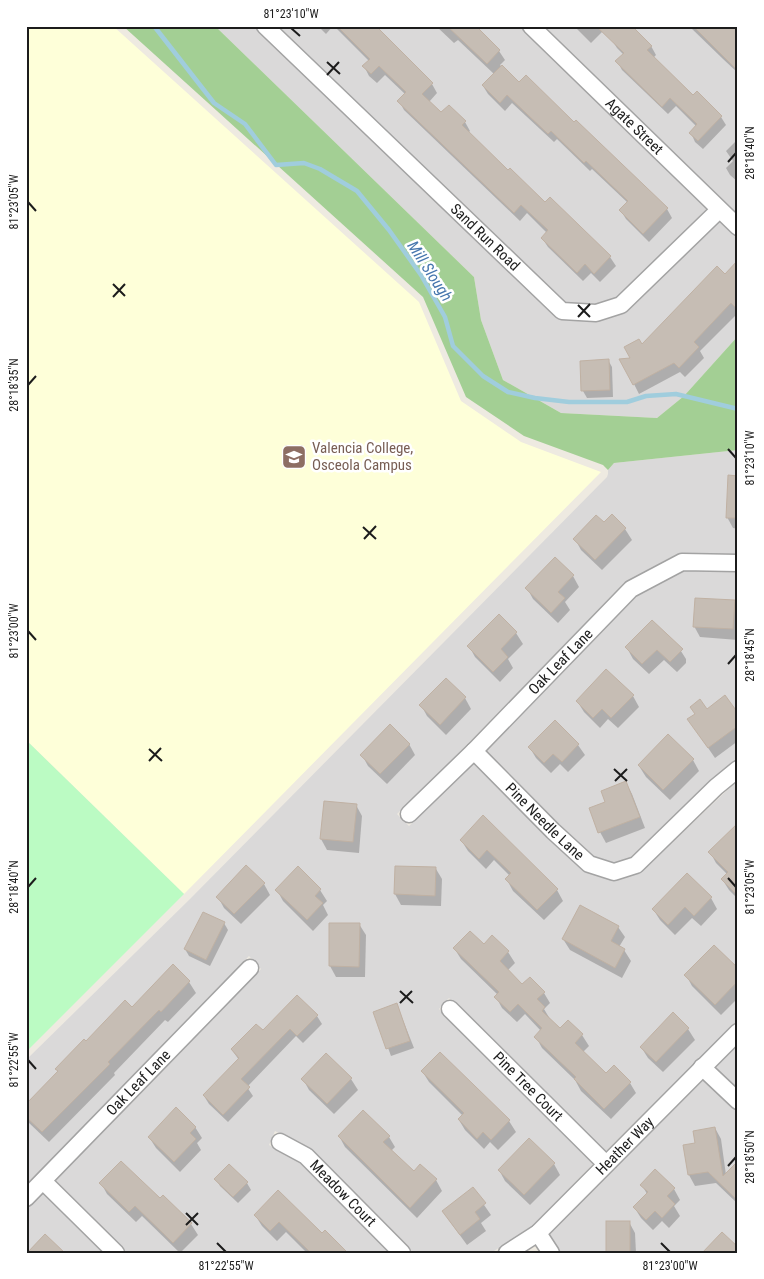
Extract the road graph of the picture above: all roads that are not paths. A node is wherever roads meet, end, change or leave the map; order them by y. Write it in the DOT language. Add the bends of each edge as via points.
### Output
graph roads {
  1 [pos="266,26"];
  2 [pos="530,26"];
  3 [pos="719,210"];
  4 [pos="738,227"];
  5 [pos="738,563"];
  6 [pos="474,751"];
  7 [pos="738,769"];
  8 [pos="408,814"];
  9 [pos="250,968"];
  10 [pos="450,1010"];
  11 [pos="738,1032"];
  12 [pos="702,1067"];
  13 [pos="738,1101"];
  14 [pos="280,1142"];
  15 [pos="606,1164"];
  16 [pos="43,1180"];
  17 [pos="26,1198"];
  18 [pos="538,1233"];
  19 [pos="116,1253"];
  20 [pos="402,1253"];
  21 [pos="508,1253"];
  22 [pos="551,1253"];
  1 -- 3 [label="street, Sand Run Road" via="562,311 596,313 622,305"];
  2 -- 3 [label="street, Agate Street"];
  3 -- 4 [label="street, Agate Street"];
  5 -- 6 [label="street, Oak Leaf Lane" via="682,562 630,589"];
  6 -- 7 [label="street, Pine Needle Lane" via="589,864 614,872 636,865"];
  6 -- 8 [label="street, Oak Leaf Lane"];
  9 -- 16 [label="street, Oak Leaf Lane"];
  10 -- 15 [label="street, Pine Tree Court"];
  11 -- 12 [label="street, Heather Way"];
  12 -- 13 [label="street"];
  12 -- 15 [label="street, Heather Way"];
  14 -- 20 [label="street, Meadow Court" via="306,1156"];
  15 -- 18 [label="street, Heather Way"];
  16 -- 17 [label="street, Oak Leaf Lane"];
  16 -- 19 [label="street"];
  18 -- 21 [label="street, Heather Way"];
  18 -- 22 [label="street"];
}
